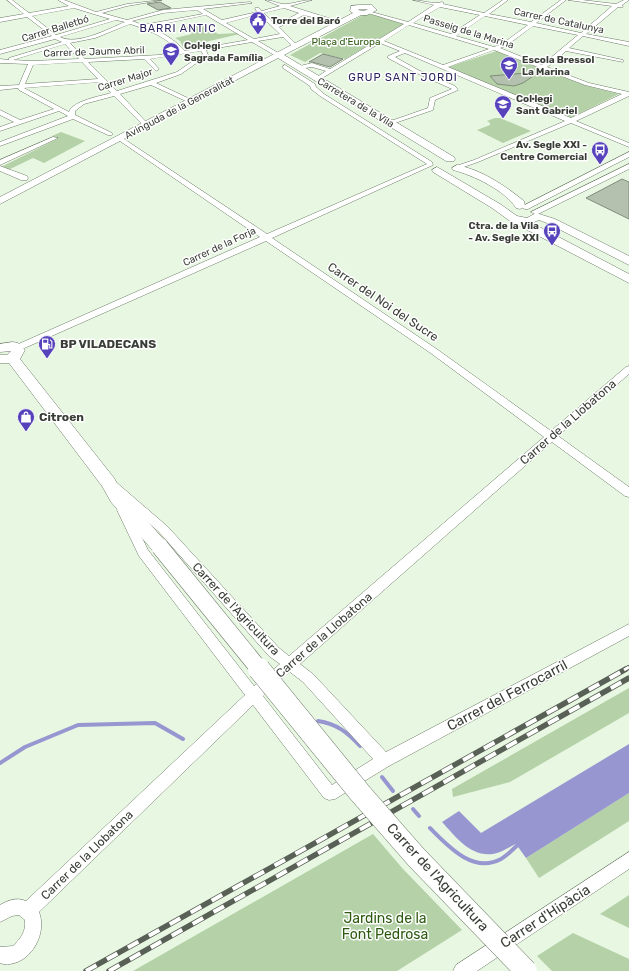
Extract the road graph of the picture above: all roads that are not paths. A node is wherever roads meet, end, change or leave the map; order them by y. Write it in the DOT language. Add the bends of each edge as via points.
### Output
graph roads {
  1 [pos="9,0"];
  2 [pos="60,0"];
  3 [pos="114,0"];
  4 [pos="160,0"];
  5 [pos="267,0"];
  6 [pos="310,0"];
  7 [pos="352,0"];
  8 [pos="415,0"];
  9 [pos="448,0"];
  10 [pos="506,0"];
  11 [pos="564,0"];
  12 [pos="570,0"];
  13 [pos="628,0"];
  14 [pos="250,1"];
  15 [pos="376,3"];
  16 [pos="127,5"];
  17 [pos="439,5"];
  18 [pos="284,6"];
  19 [pos="616,6"];
  20 [pos="77,7"];
  21 [pos="363,8"];
  22 [pos="629,8"];
  23 [pos="200,9"];
  24 [pos="179,10"];
  25 [pos="260,12"];
  26 [pos="97,13"];
  27 [pos="303,13"];
  28 [pos="208,14"];
  29 [pos="485,14"];
  30 [pos="28,15"];
  31 [pos="151,15"];
  32 [pos="190,17"];
  33 [pos="115,19"];
  34 [pos="0,20"];
  35 [pos="126,22"];
  36 [pos="222,22"];
  37 [pos="338,22"];
  38 [pos="409,24"];
  39 [pos="532,24"];
  40 [pos="143,26"];
  41 [pos="275,27"];
  42 [pos="583,34"];
  43 [pos="284,35"];
  44 [pos="453,35"];
  45 [pos="56,37"];
  46 [pos="254,41"];
  47 [pos="380,41"];
  48 [pos="66,42"];
  49 [pos="629,44"];
  50 [pos="295,46"];
  51 [pos="496,49"];
  52 [pos="565,49"];
  53 [pos="203,50"];
  54 [pos="406,51"];
  55 [pos="0,53"];
  56 [pos="184,53"];
  57 [pos="278,55"];
  58 [pos="146,58"];
  59 [pos="183,60"];
  60 [pos="3,61"];
  61 [pos="84,61"];
  62 [pos="31,62"];
  63 [pos="296,65"];
  64 [pos="615,66"];
  65 [pos="285,67"];
  66 [pos="442,67"];
  67 [pos="543,67"];
  68 [pos="156,69"];
  69 [pos="331,71"];
  70 [pos="102,80"];
  71 [pos="151,82"];
  72 [pos="315,83"];
  73 [pos="21,86"];
  74 [pos="0,88"];
  75 [pos="114,94"];
  76 [pos="628,94"];
  77 [pos="0,95"];
  78 [pos="190,101"];
  79 [pos="60,109"];
  80 [pos="0,112"];
  81 [pos="72,117"];
  82 [pos="570,121"];
  83 [pos="20,123"];
  84 [pos="390,123"];
  85 [pos="145,124"];
  86 [pos="0,129"];
  87 [pos="114,136"];
  88 [pos="55,138"];
  89 [pos="0,144"];
  90 [pos="629,145"];
  91 [pos="629,154"];
  92 [pos="433,161"];
  93 [pos="0,163"];
  94 [pos="629,166"];
  95 [pos="458,167"];
  96 [pos="0,168"];
  97 [pos="24,178"];
  98 [pos="0,191"];
  99 [pos="0,201"];
  100 [pos="529,210"];
  101 [pos="513,218"];
  102 [pos="265,237"];
  103 [pos="629,261"];
  104 [pos="629,279"];
  105 [pos="5,350"];
  106 [pos="629,369"];
  107 [pos="551,437"];
  108 [pos="108,482"];
  109 [pos="629,493"];
  110 [pos="117,498"];
  111 [pos="629,630"];
  112 [pos="290,664"];
  113 [pos="253,696"];
  114 [pos="384,761"];
  115 [pos="629,860"];
  116 [pos="28,911"];
  117 [pos="0,914"];
  118 [pos="0,955"];
  119 [pos="462,971"];
  120 [pos="526,971"];
  1 -- 30 [label="street"];
  2 -- 20 [label="street"];
  3 -- 16 [label="street"];
  4 -- 16 [label="street"];
  4 -- 24 [label="street"];
  5 -- 18 [label="street"];
  6 -- 18 [label="street"];
  7 -- 21 [label="street"];
  8 -- 17 [label="street, Carrer de Catalunya"];
  9 -- 17 [label="street"];
  10 -- 29 [label="street"];
  11 -- 39 [label="street"];
  12 -- 19 [label="street"];
  13 -- 19 [label="street"];
  14 -- 23 [label="street"];
  14 -- 25 [label="street"];
  15 -- 21 [label="street, Avinguda de la Generalitat"];
  16 -- 26 [label="street"];
  16 -- 31 [label="street"];
  17 -- 29 [label="street, Carrer de Catalunya"];
  17 -- 38 [label="street"];
  18 -- 25 [label="street"];
  18 -- 27 [label="street"];
  19 -- 22 [label="street"];
  19 -- 42 [label="street"];
  20 -- 26 [label="street"];
  20 -- 30 [label="street"];
  21 -- 37 [label="street, Avinguda de la Generalitat"];
  21 -- 38 [label="street, Passeig de la Marina"];
  23 -- 24 [label="street"];
  23 -- 28 [label="street"];
  24 -- 31 [label="street"];
  24 -- 32 [label="street"];
  25 -- 36 [label="street"];
  25 -- 41 [label="street"];
  26 -- 33 [label="street"];
  27 -- 37 [label="street"];
  27 -- 41 [label="street"];
  28 -- 32 [label="street"];
  28 -- 36 [label="street"];
  29 -- 39 [label="street, Carrer de Catalunya"];
  29 -- 44 [label="street"];
  30 -- 34 [label="street"];
  30 -- 45 [label="street"];
  31 -- 35 [label="street"];
  32 -- 40 [label="street"];
  33 -- 35 [label="street"];
  33 -- 45 [label="street, Carrer Balletbó"];
  35 -- 40 [label="street"];
  35 -- 48 [label="street" via="93,37"];
  36 -- 46 [label="street"];
  37 -- 50 [label="street, Avinguda de la Generalitat"];
  38 -- 44 [label="street, Passeig de la Marina"];
  38 -- 47 [label="street"];
  39 -- 42 [label="street, Carrer de Catalunya"];
  39 -- 51 [label="street"];
  40 -- 56 [label="street" via="173,41"];
  41 -- 43 [label="street"];
  42 -- 49 [label="street, Carrer de Catalunya"];
  42 -- 52 [label="street"];
  43 -- 46 [label="street, Carrer de Jaume Abril"];
  43 -- 50 [label="street"];
  44 -- 51 [label="street, Passeig de la Marina"];
  45 -- 48 [label="street"];
  45 -- 55 [label="street, Carrer Balletbó"];
  46 -- 53 [label="street, Carrer de Jaume Abril"];
  46 -- 57 [label="street"];
  47 -- 54 [label="street"];
  47 -- 69 [label="street"];
  48 -- 60 [label="street"];
  48 -- 61 [label="street"];
  50 -- 57 [label="street, Avinguda de la Generalitat"];
  51 -- 66 [label="street"];
  51 -- 67 [label="street, Passeig de la Marina"];
  52 -- 64 [label="street" via="623,59"];
  52 -- 67 [label="street"];
  53 -- 56 [label="street, Carrer de Jaume Abril"];
  53 -- 59 [label="street, Carrer Major" via="206,54"];
  54 -- 66 [label="street"];
  54 -- 84 [label="street" via="390,57 455,90 432,99 431,109"];
  55 -- 60 [label="street"];
  56 -- 59 [label="street, Carrer de Jaume Abril"];
  57 -- 63 [label="street, Carretera de la Vila"];
  57 -- 78 [label="street, Avinguda de la Generalitat"];
  58 -- 59 [label="street, Carrer de Jaume Abril"];
  58 -- 61 [label="street, Carrer de Jaume Abril"];
  58 -- 68 [label="street"];
  59 -- 71 [label="street, Carrer Major" via="186,69"];
  60 -- 62 [label="street, Carrer de Jaume Abril"];
  61 -- 62 [label="street, Carrer de Jaume Abril"];
  61 -- 70 [label="street"];
  62 -- 73 [label="street"];
  63 -- 65 [label="street"];
  63 -- 69 [label="street" via="312,65"];
  63 -- 72 [label="street, Carretera de la Vila"];
  65 -- 72 [label="street, Carretera de la Vila" via="314,85"];
  65 -- 72 [label="street, Carretera de la Vila" via="278,70 305,87"];
  66 -- 82 [label="street"];
  67 -- 76 [label="street, Passeig de la Marina" via="587,84"];
  69 -- 72 [label="street"];
  70 -- 73 [label="street"];
  70 -- 75 [label="street"];
  71 -- 75 [label="street, Carrer Major"];
  71 -- 78 [label="street"];
  72 -- 84 [label="street, Carretera de la Vila"];
  72 -- 92 [label="street, Carretera de la Vila" via="322,95"];
  73 -- 74 [label="street"];
  73 -- 77 [label="street"];
  73 -- 79 [label="street, Carrer del Noi del Sucre" via="22,89"];
  75 -- 81 [label="street, Carrer Major" via="79,104 71,112"];
  75 -- 85 [label="street"];
  76 -- 82 [label="street"];
  78 -- 85 [label="street, Avinguda de la Generalitat"];
  79 -- 81 [label="street, Carrer del Noi del Sucre"];
  79 -- 83 [label="street"];
  80 -- 83 [label="street"];
  81 -- 87 [label="street, Carrer del Noi del Sucre"];
  81 -- 89 [label="street"];
  82 -- 90 [label="street"];
  82 -- 95 [label="street"];
  83 -- 86 [label="street"];
  84 -- 92 [label="street, Carretera de la Vila"];
  85 -- 87 [label="street, Avinguda de la Generalitat"];
  87 -- 97 [label="street"];
  87 -- 99 [label="street, Avinguda de la Generalitat"];
  87 -- 102 [label="street, Carrer del Noi del Sucre"];
  88 -- 93 [label="street"];
  91 -- 100 [label="street"];
  92 -- 95 [label="street" via="449,171"];
  92 -- 95 [label="street" via="450,159 457,162"];
  92 -- 101 [label="street, Carretera de la Vila"];
  92 -- 102 [label="street, Carrer de la Forja"];
  94 -- 100 [label="street"];
  95 -- 100 [label="street" via="472,172 502,190"];
  96 -- 97 [label="street"];
  97 -- 98 [label="street"];
  100 -- 101 [label="street" via="513,207 508,210"];
  100 -- 101 [label="street" via="534,219 530,221"];
  100 -- 103 [label="street"];
  101 -- 104 [label="street, Carretera de la Vila"];
  102 -- 105 [label="street, Carrer de la Forja"];
  102 -- 107 [label="street, Carrer del Noi del Sucre" via="435,352"];
  105 -- 108 [label="street, Carrer de l'Agricultura"];
  106 -- 107 [label="street, Carrer de la Llobatona"];
  107 -- 109 [label="street, Carrer del Noi del Sucre"];
  107 -- 112 [label="street, Carrer de la Llobatona"];
  108 -- 110 [label="street, Carrer de l'Agricultura"];
  108 -- 112 [label="street, Carrer de l'Agricultura" via="163,529 274,652"];
  110 -- 113 [label="street, Carrer de l'Agricultura" via="142,554"];
  110 -- 120 [label="street, Carrer de l'Agricultura, bridge" via="416,857"];
  111 -- 114 [label="street, Carrer del Ferrocarril"];
  112 -- 113 [label="street, Carrer de la Llobatona"];
  112 -- 114 [label="street, Carrer de l'Agricultura" via="308,678"];
  113 -- 114 [label="street, Carrer de l'Agricultura" via="329,793 335,792"];
  113 -- 116 [label="street, Carrer de la Llobatona"];
  115 -- 119 [label="street, Carrer d'Hipàcia"];
  116 -- 117 [label="street" via="16,907"];
  116 -- 118 [label="street" via="34,924 30,940 18,953 11,956"];
}
